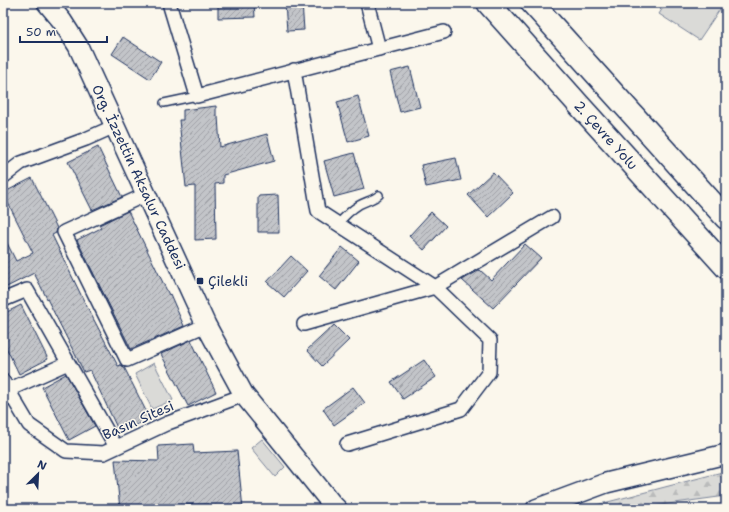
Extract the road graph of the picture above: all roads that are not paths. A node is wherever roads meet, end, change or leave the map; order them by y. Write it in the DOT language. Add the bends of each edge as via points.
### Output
graph roads {
  1 [pos="47,3"];
  2 [pos="169,3"];
  3 [pos="367,3"];
  4 [pos="488,3"];
  5 [pos="532,3"];
  6 [pos="444,32"];
  7 [pos="379,49"];
  8 [pos="294,70"];
  9 [pos="197,96"];
  10 [pos="164,103"];
  11 [pos="115,126"];
  12 [pos="3,177"];
  13 [pos="147,194"];
  14 [pos="379,195"];
  15 [pos="552,217"];
  16 [pos="726,218"];
  17 [pos="338,224"];
  18 [pos="726,266"];
  19 [pos="435,287"];
  20 [pos="3,300"];
  21 [pos="304,324"];
  22 [pos="206,325"];
  23 [pos="68,364"];
  24 [pos="5,385"];
  25 [pos="244,395"];
  26 [pos="347,444"];
  27 [pos="116,448"];
  28 [pos="726,454"];
  29 [pos="337,509"];
  30 [pos="536,509"];
  1 -- 11 [label="main road, Org. İzzettin Aksalur Caddesi" via="78,46"];
  2 -- 9 [label="street"];
  3 -- 7 [label="street"];
  4 -- 18 [label="highway, 2. Çevre Yolu"];
  5 -- 16 [label="highway"];
  6 -- 7 [label="street"];
  7 -- 8 [label="street"];
  8 -- 9 [label="street"];
  8 -- 17 [label="street" via="318,211"];
  9 -- 10 [label="lane"];
  11 -- 12 [label="street" via="21,163"];
  11 -- 13 [label="main road, Org. İzzettin Aksalur Caddesi"];
  13 -- 22 [label="main road, Org. İzzettin Aksalur Caddesi"];
  13 -- 22 [label="street" via="64,232 127,360"];
  14 -- 17 [label="lane" via="359,205"];
  15 -- 19 [label="street"];
  17 -- 19 [label="street"];
  19 -- 21 [label="street"];
  19 -- 26 [label="street" via="490,340 489,372 461,409"];
  20 -- 23 [label="street" via="27,290"];
  22 -- 25 [label="main road, Org. İzzettin Aksalur Caddesi"];
  23 -- 24 [label="street"];
  23 -- 27 [label="street"];
  24 -- 27 [label="street, Basın Sitesi" via="29,425 66,451 104,453"];
  25 -- 27 [label="street, Basın Sitesi" via="168,423"];
  25 -- 29 [label="main road, Org. İzzettin Aksalur Caddesi"];
  28 -- 30 [label="main road" via="606,483"];
}
